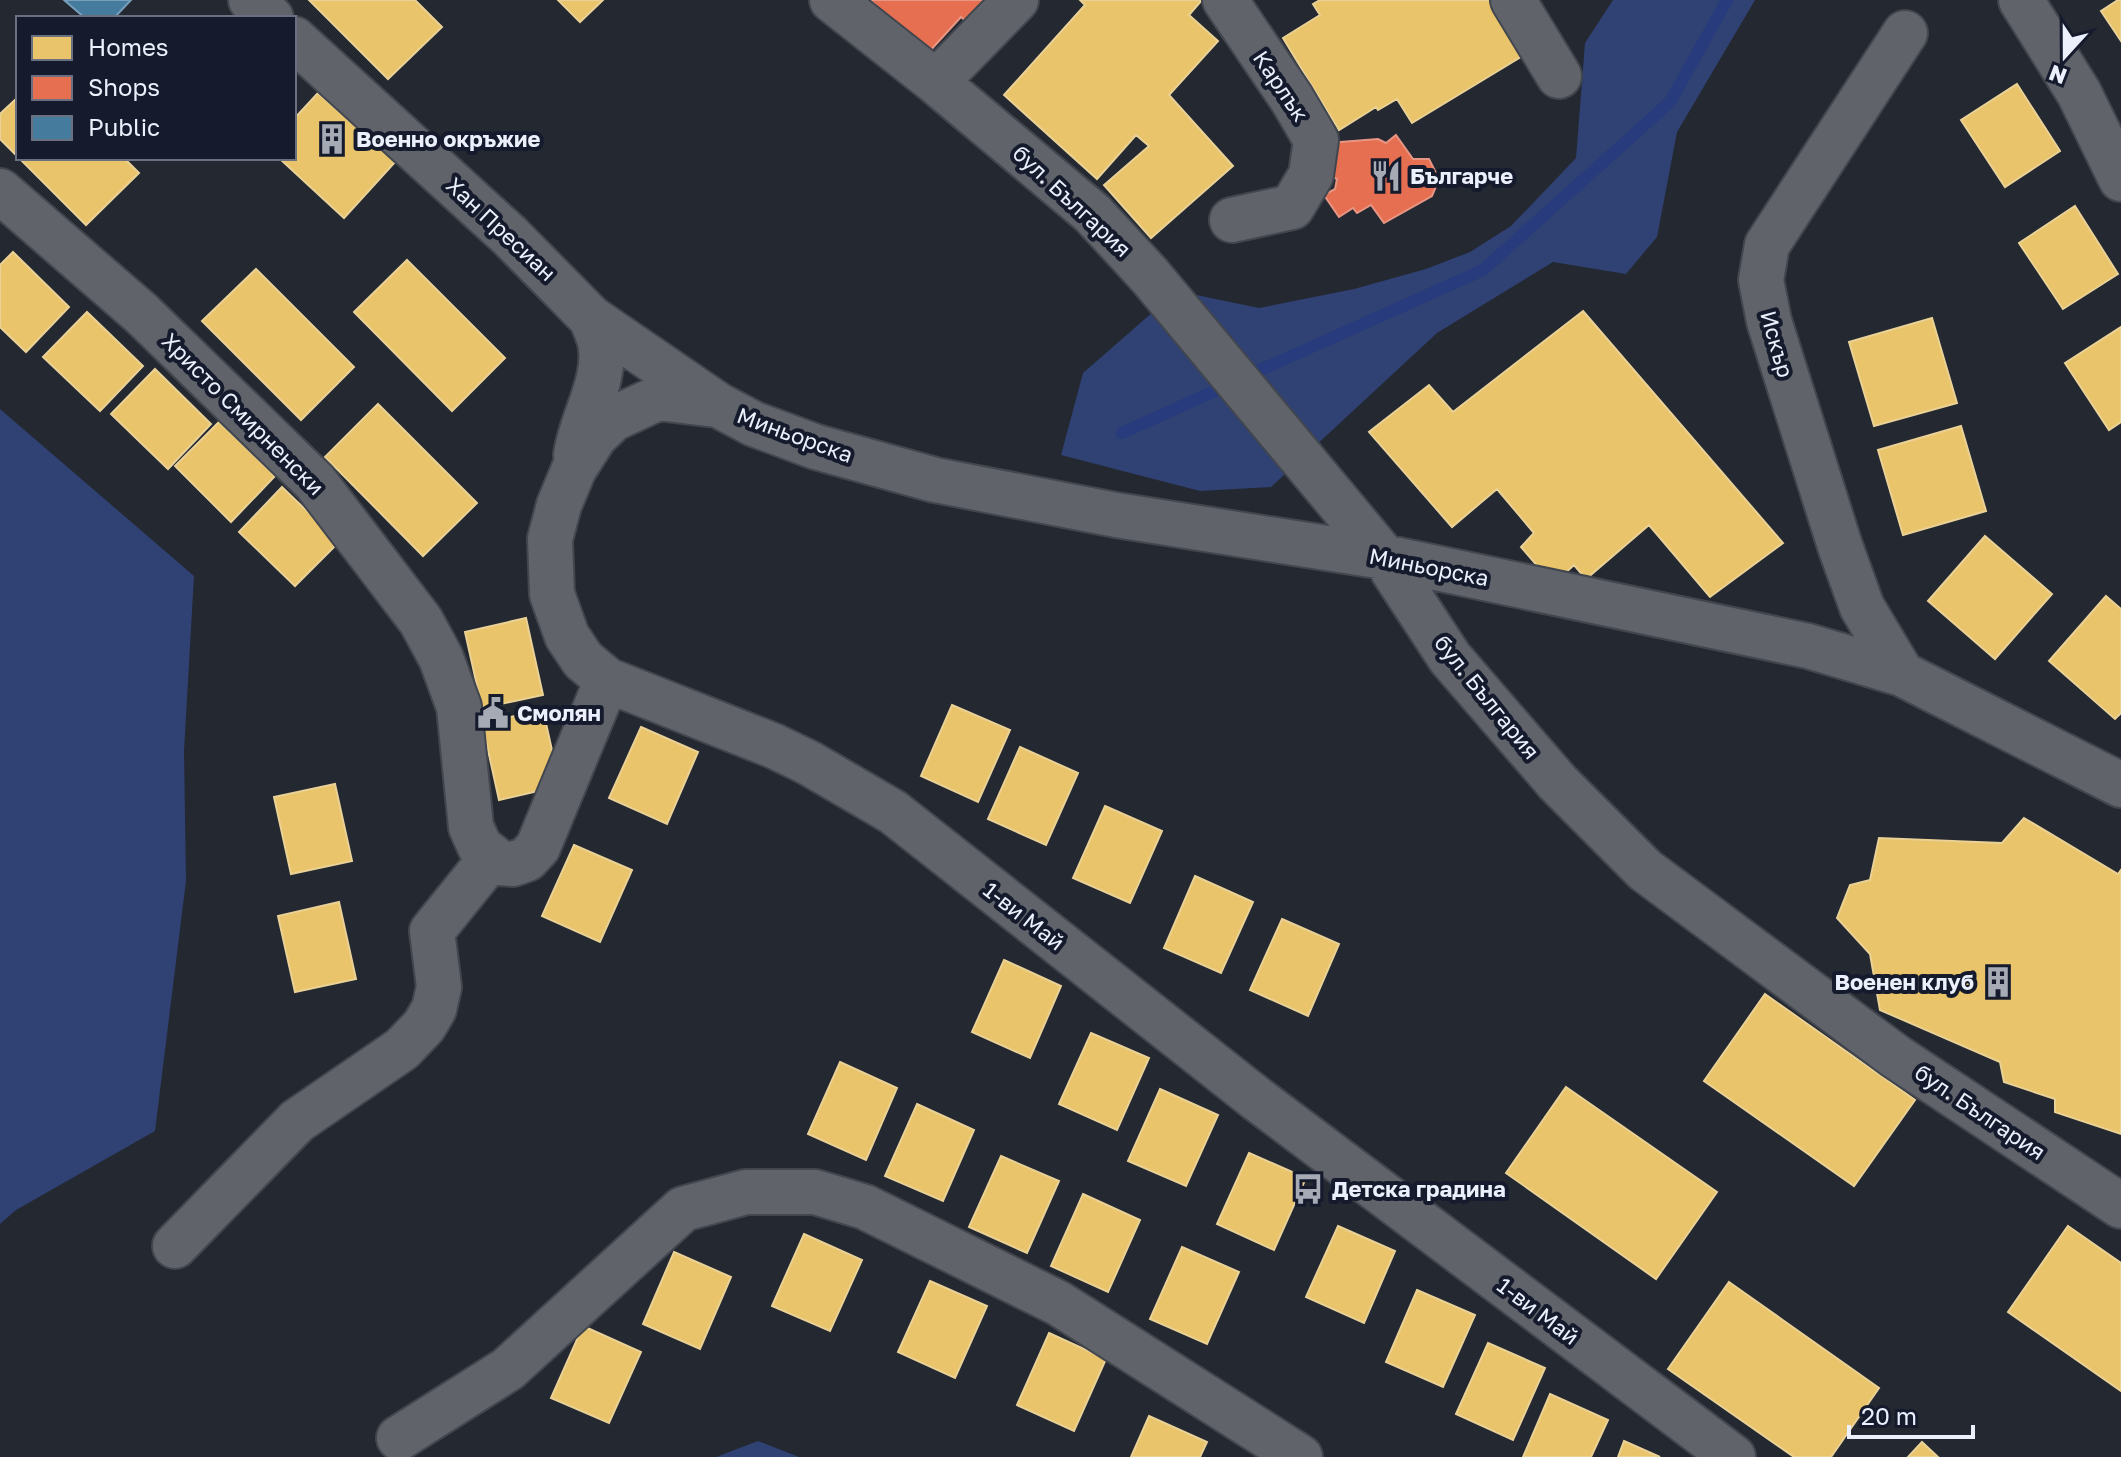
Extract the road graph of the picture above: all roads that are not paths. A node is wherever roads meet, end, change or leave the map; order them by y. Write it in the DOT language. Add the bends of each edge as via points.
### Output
graph roads {
  1 [pos="251,0"];
  2 [pos="832,0"];
  3 [pos="1016,0"];
  4 [pos="1225,0"];
  5 [pos="1513,0"];
  6 [pos="2021,0"];
  7 [pos="269,16"];
  8 [pos="1905,33"];
  9 [pos="296,41"];
  10 [pos="1559,76"];
  11 [pos="936,82"];
  12 [pos="2121,179"];
  13 [pos="0,191"];
  14 [pos="1232,220"];
  15 [pos="591,318"];
  16 [pos="718,405"];
  17 [pos="574,469"];
  18 [pos="1384,557"];
  19 [pos="1902,674"];
  20 [pos="607,680"];
  21 [pos="2121,785"];
  22 [pos="491,858"];
  23 [pos="2121,1206"];
  24 [pos="175,1246"];
  25 [pos="399,1438"];
  26 [pos="1300,1457"];
  27 [pos="1733,1457"];
  1 -- 7 [label="street"];
  2 -- 11 [label="street, бул. България"];
  3 -- 11 [label="street"];
  4 -- 14 [label="street, Карлък" via="1316,140 1311,175 1292,207"];
  5 -- 10 [label="street"];
  6 -- 12 [label="street" via="2079,93"];
  8 -- 19 [label="street, Искър" via="1767,245 1761,280 1769,321 1840,546 1862,607"];
  9 -- 15 [label="street, Хан Пресиан" via="510,236"];
  11 -- 18 [label="street, бул. България" via="1092,213"];
  13 -- 22 [label="street, Христо Смирненски" via="141,313 315,482 421,621 459,707 471,827"];
  15 -- 16 [label="street, Хан Пресиан"];
  15 -- 17 [label="street" via="601,358"];
  16 -- 17 [label="street, 1-ви Май" via="658,398 613,419"];
  16 -- 18 [label="street, Миньорска" via="816,447 935,480"];
  17 -- 20 [label="street, 1-ви Май" via="550,539 552,594 567,636 583,660"];
  18 -- 19 [label="street, Миньорска" via="1808,646"];
  18 -- 23 [label="street, бул. България" via="1450,658 1558,783 1645,870 1895,1056"];
  19 -- 21 [label="street, Миньорска"];
  20 -- 22 [label="street" via="538,847 513,864"];
  20 -- 27 [label="street, 1-ви Май" via="774,746 893,812 1257,1099"];
  22 -- 24 [label="street" via="432,931 439,987 424,1026 402,1049 297,1121"];
  25 -- 26 [label="street" via="508,1369 683,1209 746,1192 815,1192 865,1207 1058,1303"];
}
